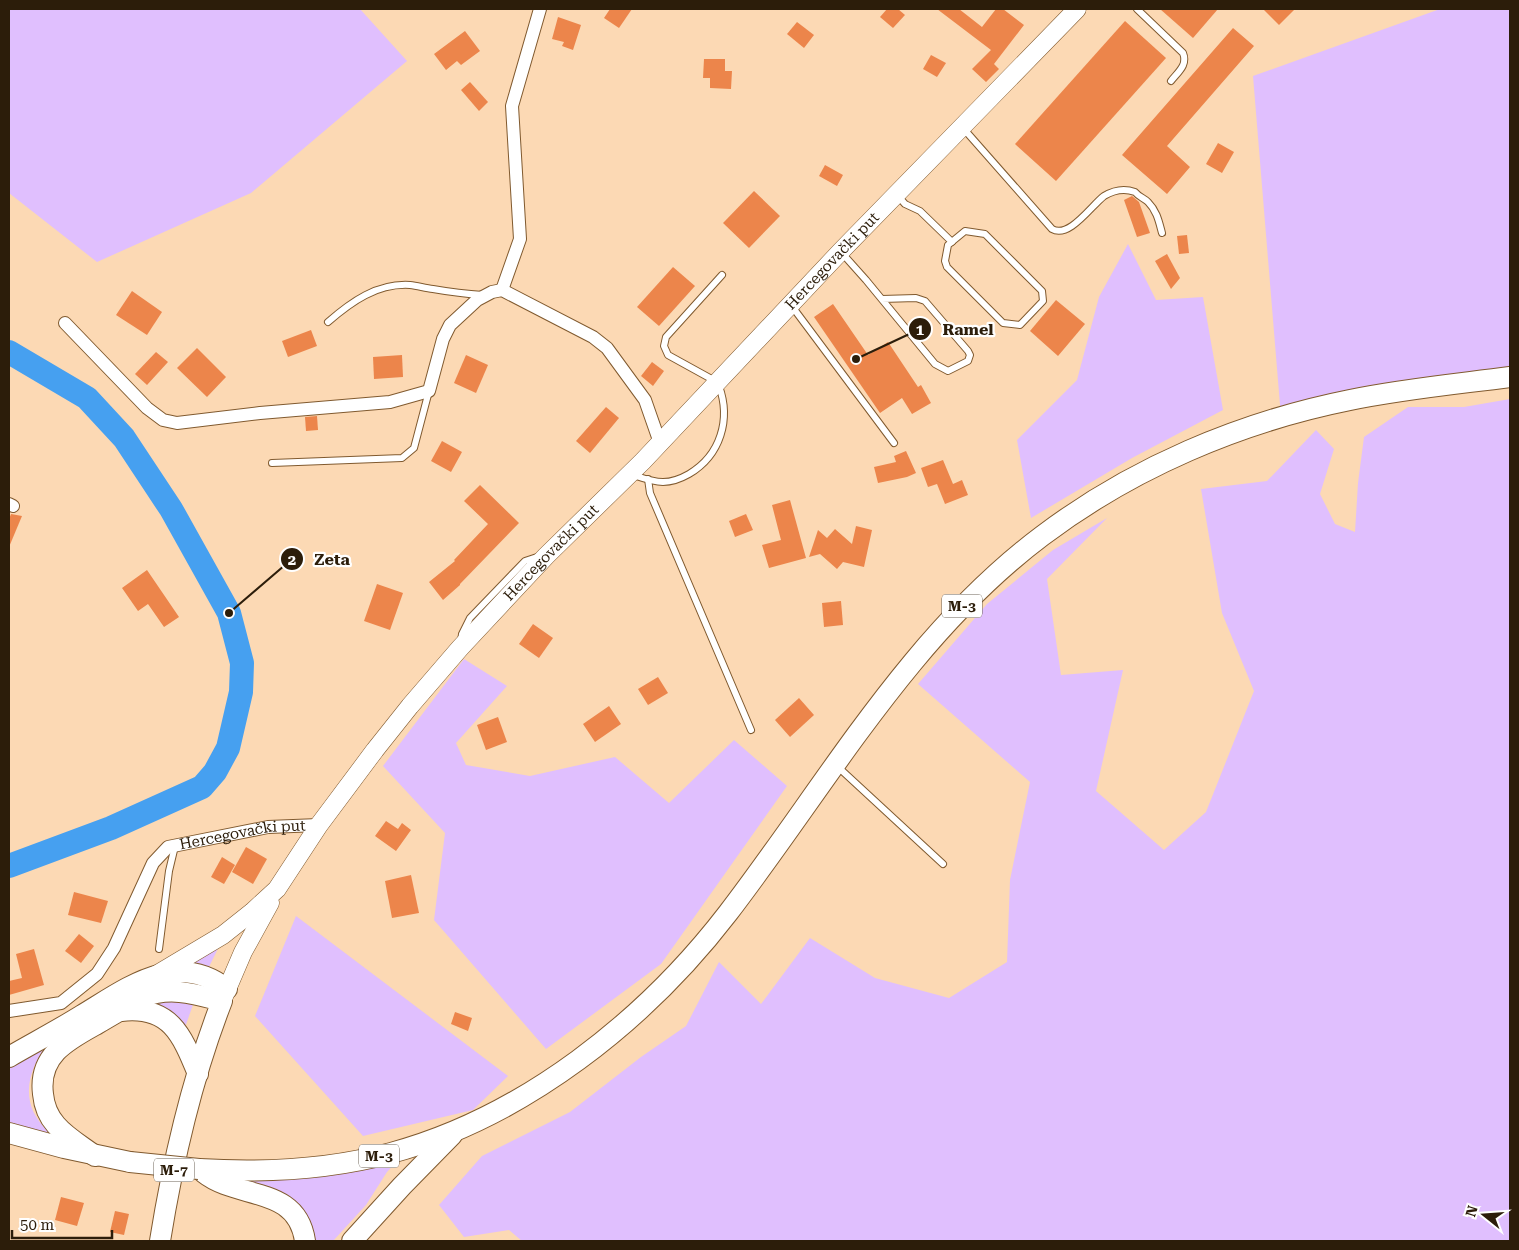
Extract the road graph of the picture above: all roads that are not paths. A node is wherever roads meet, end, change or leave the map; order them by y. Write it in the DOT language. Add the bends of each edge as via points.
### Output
graph roads {
  1 [pos="540,9"];
  2 [pos="1077,9"];
  3 [pos="1137,9"];
  4 [pos="1171,81"];
  5 [pos="962,126"];
  6 [pos="896,194"];
  7 [pos="1162,234"];
  8 [pos="952,242"];
  9 [pos="841,251"];
  10 [pos="722,275"];
  11 [pos="502,290"];
  12 [pos="487,295"];
  13 [pos="882,299"];
  14 [pos="790,304"];
  15 [pos="328,322"];
  16 [pos="65,323"];
  17 [pos="1510,377"];
  18 [pos="717,382"];
  19 [pos="429,391"];
  20 [pos="660,443"];
  21 [pos="894,443"];
  22 [pos="272,463"];
  23 [pos="629,475"];
  24 [pos="648,479"];
  25 [pos="751,730"];
  26 [pos="835,764"];
  27 [pos="319,825"];
  28 [pos="175,846"];
  29 [pos="944,864"];
  30 [pos="277,889"];
  31 [pos="160,949"];
  32 [pos="153,976"];
  33 [pos="224,995"];
  34 [pos="9,1011"];
  35 [pos="118,1011"];
  36 [pos="9,1057"];
  37 [pos="198,1074"];
  38 [pos="456,1131"];
  39 [pos="9,1133"];
  40 [pos="95,1156"];
  41 [pos="199,1169"];
  42 [pos="160,1241"];
  43 [pos="305,1241"];
  44 [pos="352,1241"];
  1 -- 11 [label="street" via="512,106 520,239"];
  2 -- 5 [label="main road, Hercegovački put"];
  3 -- 4 [label="lane" via="1184,53 1184,65"];
  5 -- 6 [label="main road, Hercegovački put"];
  5 -- 7 [label="lane" via="1052,229 1068,230 1104,196 1121,189 1135,192 1154,208"];
  6 -- 8 [label="lane" via="905,204 920,211"];
  6 -- 9 [label="main road, Hercegovački put"];
  8 -- 8 [label="lane" via="965,231 986,234 1042,291 1043,302 1020,325 1004,323 947,267 945,253"];
  9 -- 13 [label="lane"];
  9 -- 14 [label="main road, Hercegovački put"];
  10 -- 18 [label="lane" via="666,336 664,346 668,355"];
  11 -- 12 [label="street"];
  11 -- 20 [label="street" via="593,337 607,348 645,400"];
  12 -- 15 [label="lane" via="396,285 378,289 356,300"];
  12 -- 19 [label="street" via="450,325"];
  13 -- 13 [label="lane" via="935,364 948,371 968,361 968,351 925,301 916,298"];
  14 -- 18 [label="main road, Hercegovački put"];
  14 -- 21 [label="lane"];
  16 -- 19 [label="street" via="147,408 170,422 390,402"];
  17 -- 26 [label="main road, M-3" via="1368,396 1296,413 1198,447 1112,490 1043,535 974,595 929,643"];
  18 -- 20 [label="main road, Hercegovački put"];
  18 -- 24 [label="lane" via="723,400 724,419 719,440 710,457 681,478 664,482"];
  19 -- 22 [label="lane" via="414,448 402,458"];
  20 -- 23 [label="main road, Hercegovački put"];
  23 -- 24 [label="lane"];
  23 -- 27 [label="main road, Hercegovački put" via="546,556 460,648 396,723"];
  24 -- 25 [label="lane" via="650,493"];
  26 -- 29 [label="lane"];
  26 -- 38 [label="main road, M-3" via="723,920 656,994 556,1075 505,1107"];
  27 -- 28 [label="street, Hercegovački put" via="268,827"];
  27 -- 30 [label="main road"];
  28 -- 31 [label="lane"];
  28 -- 34 [label="street, Hercegovački put" via="168,847 153,863 114,948 97,974 62,1003"];
  30 -- 32 [label="main road" via="223,935"];
  30 -- 33 [label="main road"];
  32 -- 33 [label="main road" via="190,972 207,977"];
  32 -- 36 [label="main road" via="130,986"];
  33 -- 35 [label="main road" via="161,991"];
  33 -- 37 [label="main road, M-7"];
  35 -- 37 [label="main road" via="146,1010 166,1020 185,1042"];
  35 -- 40 [label="main road" via="60,1046 48,1063 43,1081 43,1097 51,1118 64,1133"];
  37 -- 42 [label="main road, M-7" via="182,1132"];
  38 -- 41 [label="main road, M-3" via="388,1154 326,1166 246,1172"];
  38 -- 44 [label="main road"];
  39 -- 40 [label="main road, M-3"];
  40 -- 41 [label="main road, M-3, bridge"];
  41 -- 43 [label="main road" via="219,1182 282,1204 296,1218"];
}
